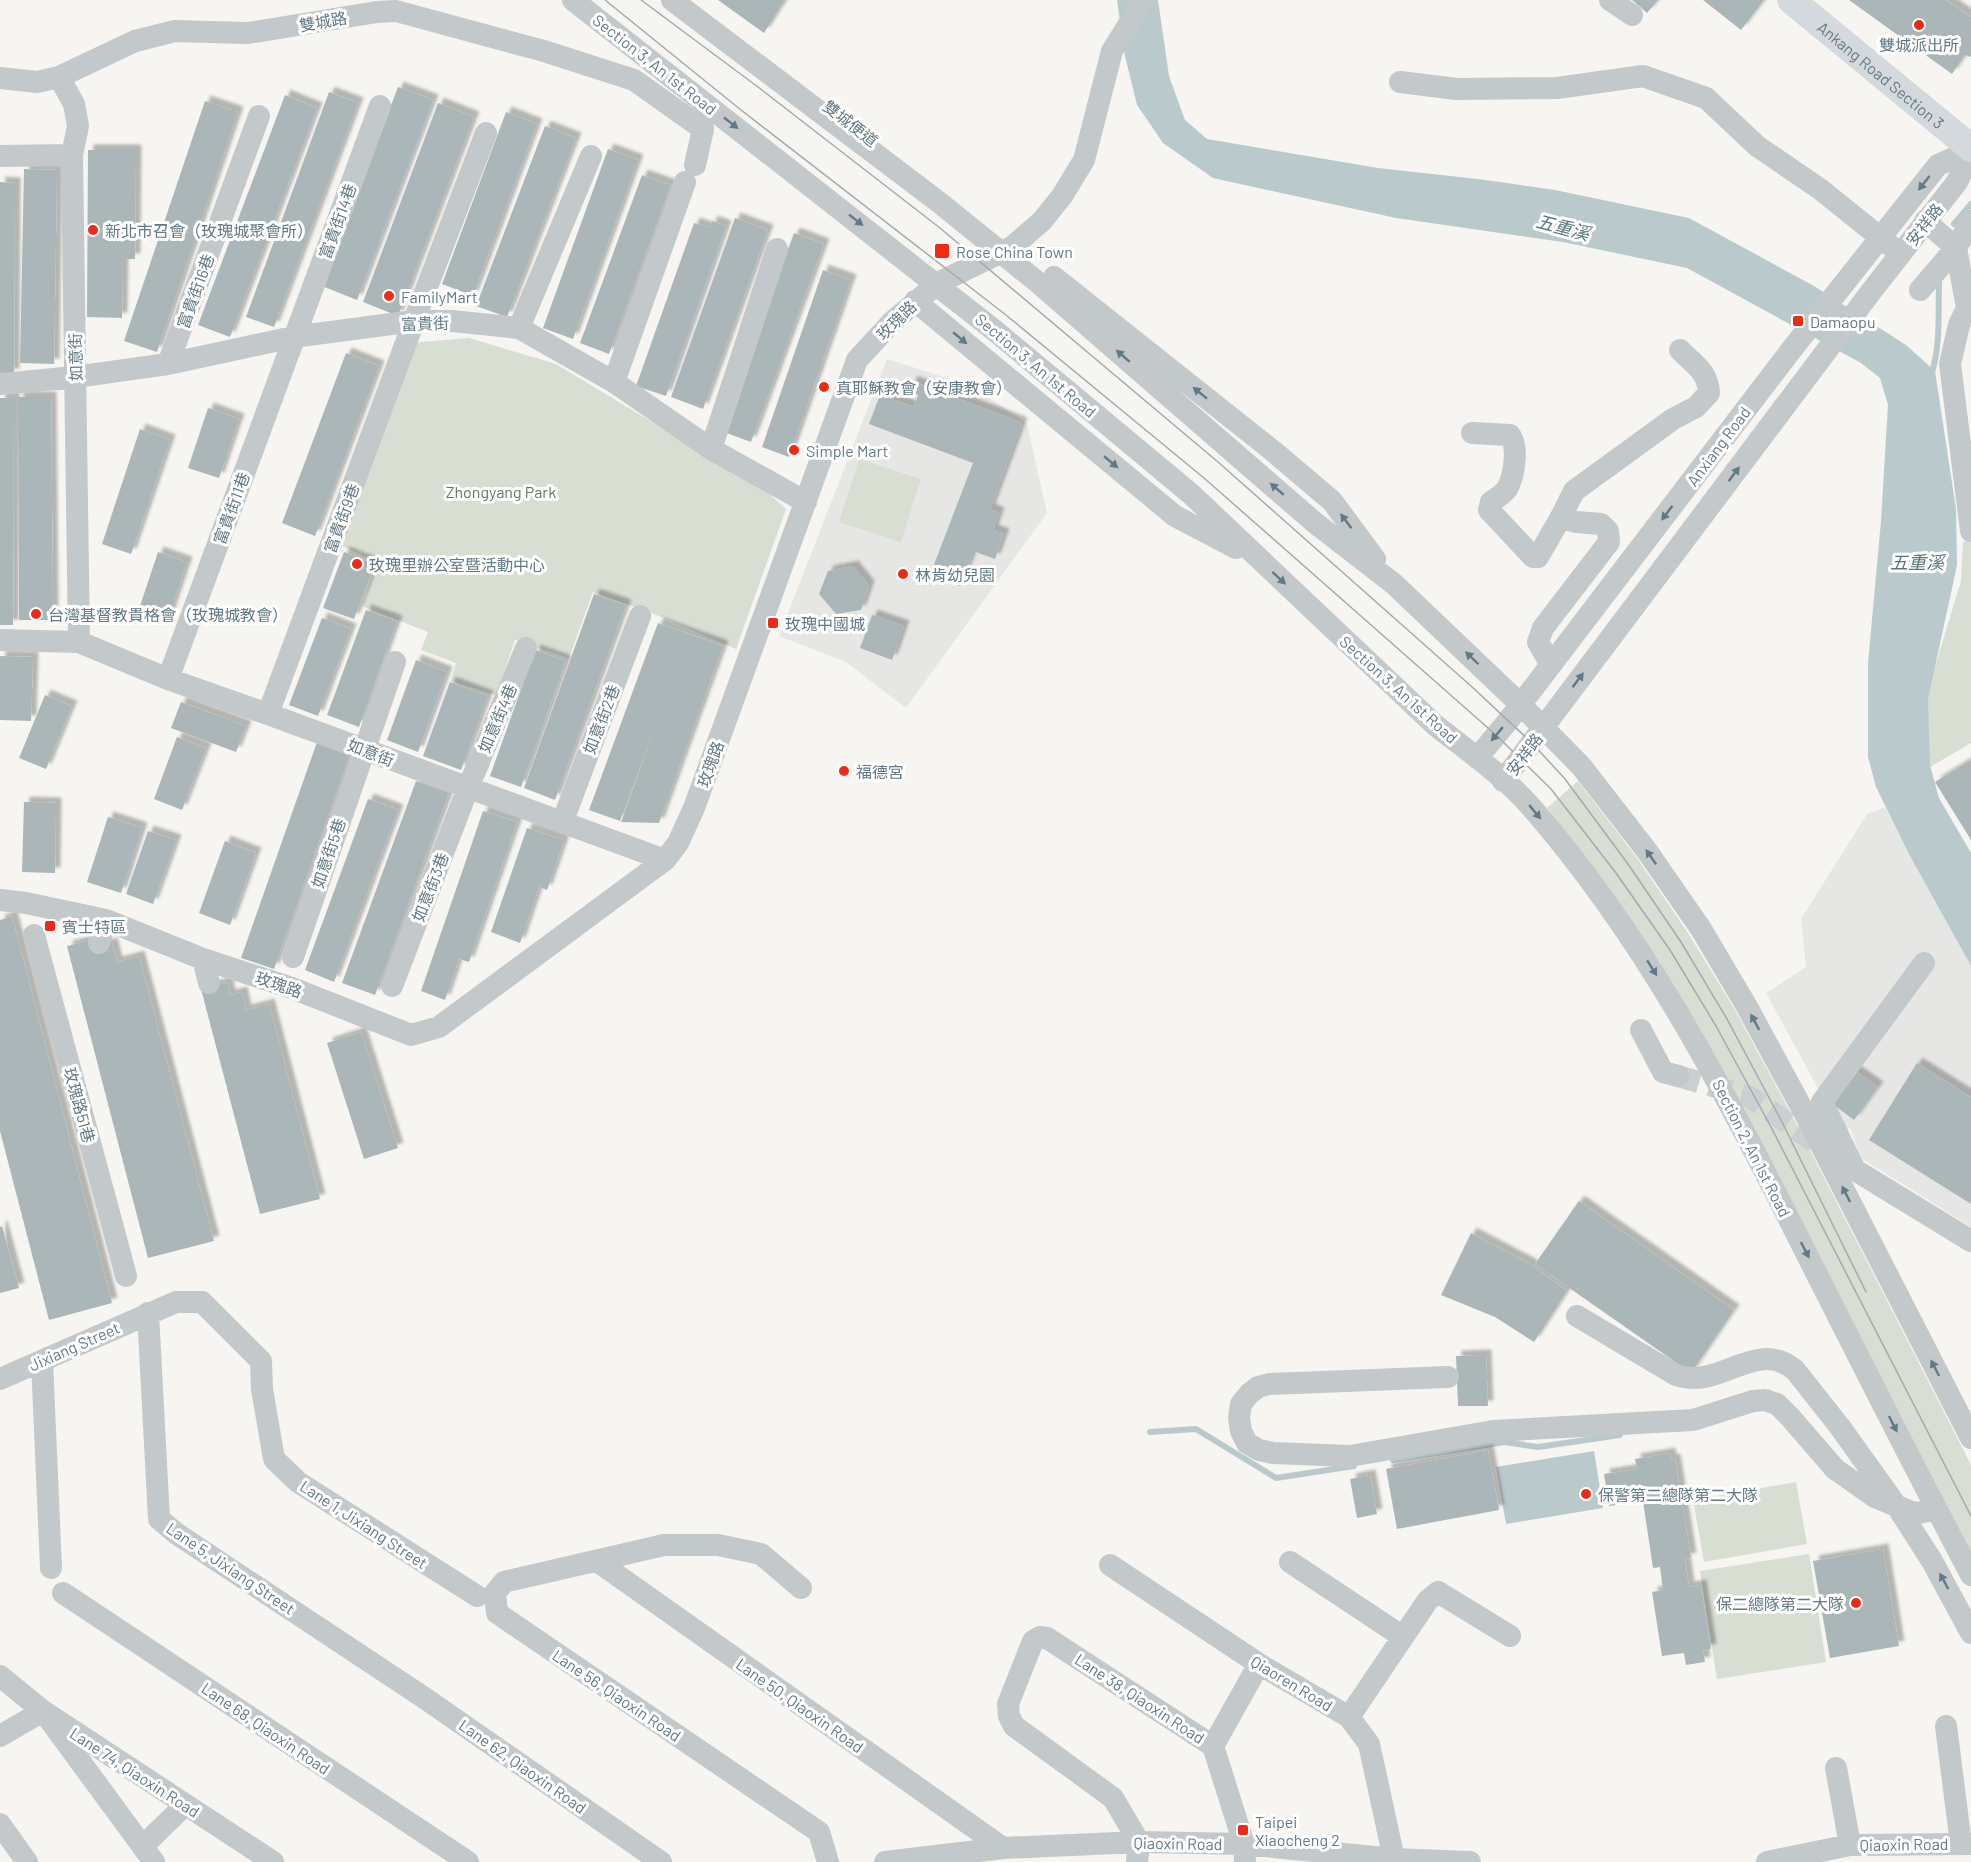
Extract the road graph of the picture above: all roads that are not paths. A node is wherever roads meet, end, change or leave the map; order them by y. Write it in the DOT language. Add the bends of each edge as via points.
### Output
graph roads {
  1 [pos="573,0"];
  2 [pos="672,0"];
  3 [pos="689,0"];
  4 [pos="1144,0"];
  5 [pos="1610,0"];
  6 [pos="1791,0"];
  7 [pos="1632,15"];
  8 [pos="59,77"];
  9 [pos="0,78"];
  10 [pos="1400,81"];
  11 [pos="380,106"];
  12 [pos="259,116"];
  13 [pos="486,133"];
  14 [pos="1971,150"];
  15 [pos="72,155"];
  16 [pos="0,156"];
  17 [pos="591,156"];
  18 [pos="1971,221"];
  19 [pos="1925,222"];
  20 [pos="1880,238"];
  21 [pos="1012,247"];
  22 [pos="1956,248"];
  23 [pos="777,249"];
  24 [pos="1900,254"];
  25 [pos="1920,290"];
  26 [pos="1870,293"];
  27 [pos="915,301"];
  28 [pos="1969,308"];
  29 [pos="414,321"];
  30 [pos="519,328"];
  31 [pos="293,337"];
  32 [pos="1680,350"];
  33 [pos="168,364"];
  34 [pos="75,377"];
  35 [pos="614,382"];
  36 [pos="0,384"];
  37 [pos="1472,433"];
  38 [pos="711,449"];
  39 [pos="806,502"];
  40 [pos="1561,517"];
  41 [pos="1971,531"];
  42 [pos="1259,560"];
  43 [pos="1394,584"];
  44 [pos="640,616"];
  45 [pos="0,640"];
  46 [pos="79,642"];
  47 [pos="526,648"];
  48 [pos="395,662"];
  49 [pos="1551,665"];
  50 [pos="168,679"];
  51 [pos="1520,704"];
  52 [pos="268,714"];
  53 [pos="1544,728"];
  54 [pos="364,750"];
  55 [pos="1477,758"];
  56 [pos="1503,781"];
  57 [pos="468,788"];
  58 [pos="562,823"];
  59 [pos="665,860"];
  60 [pos="0,900"];
  61 [pos="106,920"];
  62 [pos="34,935"];
  63 [pos="99,943"];
  64 [pos="292,957"];
  65 [pos="203,959"];
  66 [pos="1924,963"];
  67 [pos="209,983"];
  68 [pos="392,986"];
  69 [pos="1641,1030"];
  70 [pos="1678,1076"];
  71 [pos="1971,1242"];
  72 [pos="126,1276"];
  73 [pos="148,1313"];
  74 [pos="1577,1316"];
  75 [pos="42,1361"];
  76 [pos="1448,1377"];
  77 [pos="0,1379"];
  78 [pos="1971,1438"];
  79 [pos="1898,1508"];
  80 [pos="1936,1509"];
  81 [pos="597,1561"];
  82 [pos="1290,1562"];
  83 [pos="1110,1564"];
  84 [pos="51,1568"];
  85 [pos="1971,1575"];
  86 [pos="801,1588"];
  87 [pos="63,1593"];
  88 [pos="477,1596"];
  89 [pos="1971,1633"];
  90 [pos="1510,1636"];
  91 [pos="1403,1637"];
  92 [pos="1259,1664"];
  93 [pos="384,1672"];
  94 [pos="0,1676"];
  95 [pos="43,1711"];
  96 [pos="1349,1717"];
  97 [pos="1946,1726"];
  98 [pos="0,1736"];
  99 [pos="1213,1746"];
  100 [pos="1836,1768"];
  101 [pos="185,1805"];
  102 [pos="0,1824"];
  103 [pos="1966,1844"];
  104 [pos="1850,1845"];
  105 [pos="1003,1848"];
  106 [pos="1138,1852"];
  107 [pos="1245,1853"];
  108 [pos="148,1854"];
  109 [pos="1394,1858"];
  110 [pos="927,1860"];
  111 [pos="27,1862"];
  112 [pos="273,1862"];
  113 [pos="468,1862"];
  114 [pos="661,1862"];
  115 [pos="828,1862"];
  116 [pos="885,1862"];
  117 [pos="1470,1862"];
  118 [pos="1767,1862"];
  1 -- 42 [label="street, Section 3, An 1st Road, one-way" via="994,330 1191,494"];
  43 -- 2 [label="street, one-way" via="1314,522 1035,280 940,203"];
  3 -- 21 [label="street, 雙城便道"];
  4 -- 21 [label="street, 玫瑰路" via="1112,51 1084,160 1048,213"];
  5 -- 7 [label="street"];
  6 -- 14 [label="main road, Ankang Road Section 3"];
  8 -- 9 [label="street, 雙城路" via="37,82"];
  8 -- 15 [label="street, 如意街" via="74,104 78,126"];
  8 -- 35 [label="street, 雙城路" via="135,42 175,31 248,33 396,10 544,51 634,81 702,129 690,173"];
  10 -- 20 [label="street" via="1457,89 1557,88 1643,76 1706,98 1757,146 1820,189"];
  11 -- 31 [label="street, 富貴街14巷"];
  12 -- 33 [label="street, 富貴街16巷"];
  13 -- 29 [label="street, 富貴街9巷"];
  14 -- 19 [label="street, 安祥路" via="1957,182"];
  14 -- 20 [label="street, Anxiang Road, one-way" via="1938,165"];
  15 -- 16 [label="street"];
  15 -- 34 [label="street, 如意街"];
  17 -- 30 [label="street"];
  18 -- 22 [label="street"];
  19 -- 22 [label="street"];
  19 -- 24 [label="street, 安祥路"];
  20 -- 24 [label="street"];
  20 -- 49 [label="street, Anxiang Road, one-way"];
  21 -- 27 [label="street, 玫瑰路" via="938,283"];
  43 -- 21 [label="street, 雙城便道, one-way" via="1332,501"];
  22 -- 25 [label="street"];
  22 -- 28 [label="street"];
  23 -- 38 [label="street"];
  24 -- 26 [label="street, 安祥路"];
  53 -- 26 [label="street, Anxiang Road, one-way"];
  27 -- 39 [label="street, 玫瑰路" via="857,360"];
  27 -- 42 [label="street, one-way" via="1175,516"];
  28 -- 41 [label="street" via="1959,325 1950,364"];
  29 -- 30 [label="street, 富貴街"];
  29 -- 31 [label="street, 富貴街"];
  29 -- 52 [label="street, 富貴街9巷"];
  30 -- 35 [label="street, 富貴街"];
  31 -- 33 [label="street, 富貴街"];
  31 -- 50 [label="street, 富貴街11巷"];
  32 -- 40 [label="street" via="1702,370 1709,393 1696,407 1673,419 1574,491"];
  33 -- 34 [label="street, 富貴街"];
  34 -- 36 [label="street, 富貴街"];
  34 -- 46 [label="street, 如意街"];
  35 -- 38 [label="street, 富貴街"];
  37 -- 40 [label="street" via="1510,435 1514,441 1510,482 1505,492 1491,501 1489,510 1533,557 1538,558"];
  38 -- 39 [label="street, 富貴街"];
  39 -- 59 [label="street, 玫瑰路" via="694,808 678,843"];
  40 -- 49 [label="street" via="1601,524 1608,531 1609,542 1543,628 1538,642"];
  42 -- 55 [label="street, Section 3, An 1st Road, one-way" via="1435,725"];
  51 -- 43 [label="street, one-way"];
  44 -- 58 [label="street, 如意街2巷"];
  45 -- 46 [label="street, 如意街"];
  46 -- 50 [label="street, 如意街"];
  47 -- 57 [label="street, 如意街4巷"];
  48 -- 54 [label="street, 如意街5巷"];
  49 -- 51 [label="street, Anxiang Road"];
  50 -- 52 [label="street, 如意街"];
  51 -- 53 [label="street"];
  51 -- 55 [label="street, Anxiang Road, one-way"];
  52 -- 54 [label="street, 如意街"];
  53 -- 56 [label="street, 安祥路"];
  78 -- 53 [label="street, one-way" via="1799,1102 1701,929 1588,774"];
  54 -- 57 [label="street, 如意街"];
  54 -- 64 [label="street, 如意街5巷"];
  55 -- 56 [label="street, Section 2, An 1st Road"];
  56 -- 80 [label="street, Section 2, An 1st Road, one-way" via="1530,806 1596,888 1695,1039"];
  57 -- 58 [label="street, 如意街"];
  57 -- 68 [label="street, 如意街3巷"];
  58 -- 59 [label="street, 如意街"];
  59 -- 65 [label="street, 玫瑰路" via="439,1027 411,1035 292,988"];
  60 -- 61 [label="street, 玫瑰路"];
  61 -- 63 [label="street"];
  61 -- 65 [label="street, 玫瑰路"];
  62 -- 72 [label="street, 玫瑰路51巷"];
  65 -- 67 [label="street"];
  66 -- 71 [label="street" via="1822,1102 1855,1170"];
  69 -- 70 [label="street" via="1663,1072"];
  73 -- 75 [label="street, Jixiang Street"];
  73 -- 88 [label="street, Lane 1, Jixiang Street" via="176,1302 202,1302 261,1361 274,1459 298,1482"];
  73 -- 93 [label="street, Lane 5, Jixiang Street" via="159,1519"];
  74 -- 79 [label="street" via="1688,1379 1765,1358 1787,1364 1840,1427"];
  75 -- 77 [label="street, Jixiang Street"];
  75 -- 84 [label="street"];
  76 -- 79 [label="street" via="1269,1384 1258,1387 1241,1404 1241,1431 1247,1443 1273,1454 1350,1456 1493,1431 1693,1420 1765,1400 1777,1404 1791,1417 1835,1469"];
  79 -- 80 [label="street" via="1919,1513"];
  89 -- 79 [label="street, one-way" via="1932,1560"];
  80 -- 85 [label="street, Section 2, An 1st Road"];
  81 -- 86 [label="street" via="664,1545 718,1545 760,1554"];
  81 -- 105 [label="street, Lane 50, Qiaoxin Road"];
  81 -- 115 [label="street, Lane 56, Qiaoxin Road" via="504,1582 495,1593 497,1613 819,1832"];
  82 -- 91 [label="street"];
  83 -- 92 [label="street, Qiaoren Road"];
  87 -- 113 [label="street, Lane 68, Qiaoxin Road"];
  90 -- 91 [label="street" via="1438,1592"];
  91 -- 96 [label="street"];
  92 -- 96 [label="street, Qiaoren Road"];
  92 -- 99 [label="street"];
  93 -- 114 [label="street, Lane 62, Qiaoxin Road"];
  94 -- 95 [label="street, Lane 74, Qiaoxin Road"];
  95 -- 98 [label="street"];
  95 -- 101 [label="street, Lane 74, Qiaoxin Road"];
  95 -- 108 [label="street"];
  96 -- 109 [label="street, Qiaoren Road" via="1369,1744"];
  97 -- 103 [label="street"];
  99 -- 106 [label="street, Lane 38, Qiaoxin Road" via="1047,1638 1033,1641 1008,1704 1009,1716 1014,1726 1113,1798"];
  99 -- 107 [label="street, Lane 38, Qiaoxin Road"];
  100 -- 104 [label="street"];
  101 -- 108 [label="street"];
  101 -- 112 [label="street, Lane 74, Qiaoxin Road"];
  102 -- 111 [label="street"];
  103 -- 104 [label="street, Qiaoxin Road"];
  104 -- 118 [label="street, Qiaoxin Road"];
  105 -- 106 [label="street, Qiaoxin Road"];
  105 -- 110 [label="street, Qiaoxin Road"];
  106 -- 107 [label="street, Qiaoxin Road"];
  107 -- 109 [label="street, Qiaoxin Road"];
  109 -- 117 [label="street, Qiaoxin Road"];
  110 -- 116 [label="street, Qiaoxin Road"];
}
